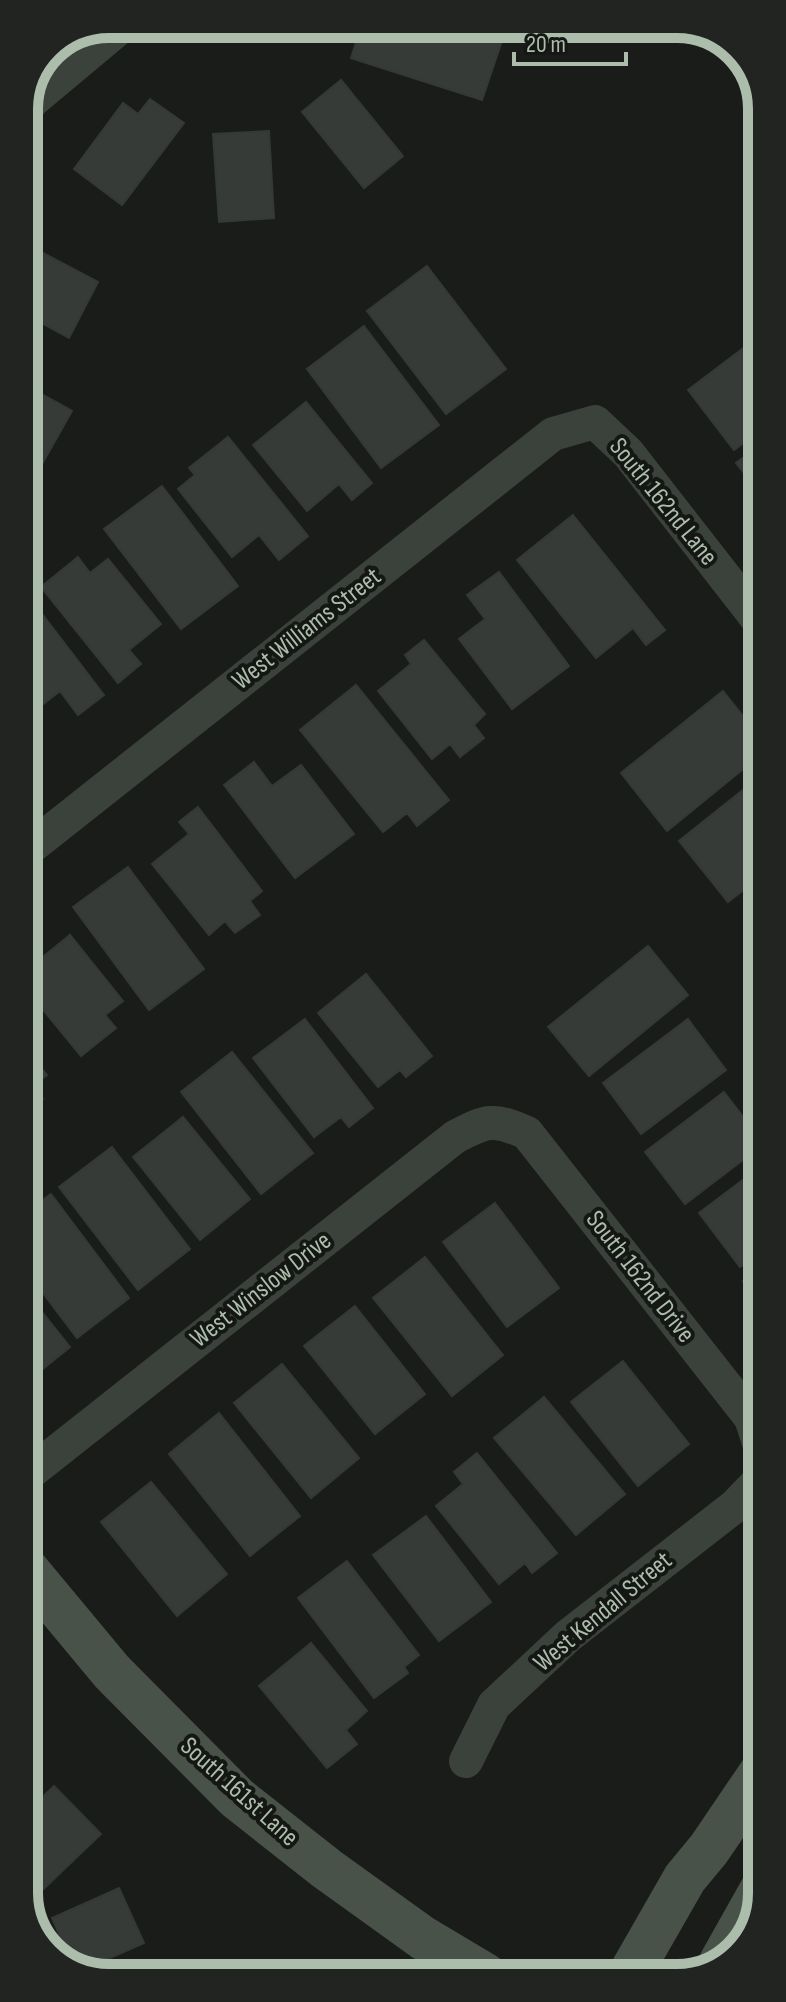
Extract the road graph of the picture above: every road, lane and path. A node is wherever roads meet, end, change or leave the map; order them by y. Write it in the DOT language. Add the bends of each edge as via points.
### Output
graph roads {
  1 [pos="107,38"];
  2 [pos="39,95"];
  3 [pos="595,422"];
  4 [pos="748,607"];
  5 [pos="38,842"];
  6 [pos="501,1121"];
  7 [pos="748,1414"];
  8 [pos="38,1466"];
  9 [pos="748,1492"];
  10 [pos="38,1583"];
  11 [pos="466,1761"];
  12 [pos="748,1792"];
  13 [pos="467,1964"];
  14 [pos="636,1964"];
  1 -- 2 [label="street"];
  3 -- 4 [label="street, South 162nd Lane" via="628,453"];
  3 -- 5 [label="street, West Williams Street" via="553,434"];
  6 -- 7 [label="street, South 162nd Drive" via="527,1133"];
  6 -- 8 [label="street, West Winslow Drive" via="455,1137"];
  9 -- 11 [label="street, West Kendall Street" via="568,1636 494,1705"];
  10 -- 13 [label="street, South 161st Lane" via="112,1672 237,1798 327,1869"];
  12 -- 14 [label="street" via="685,1878"];
}
